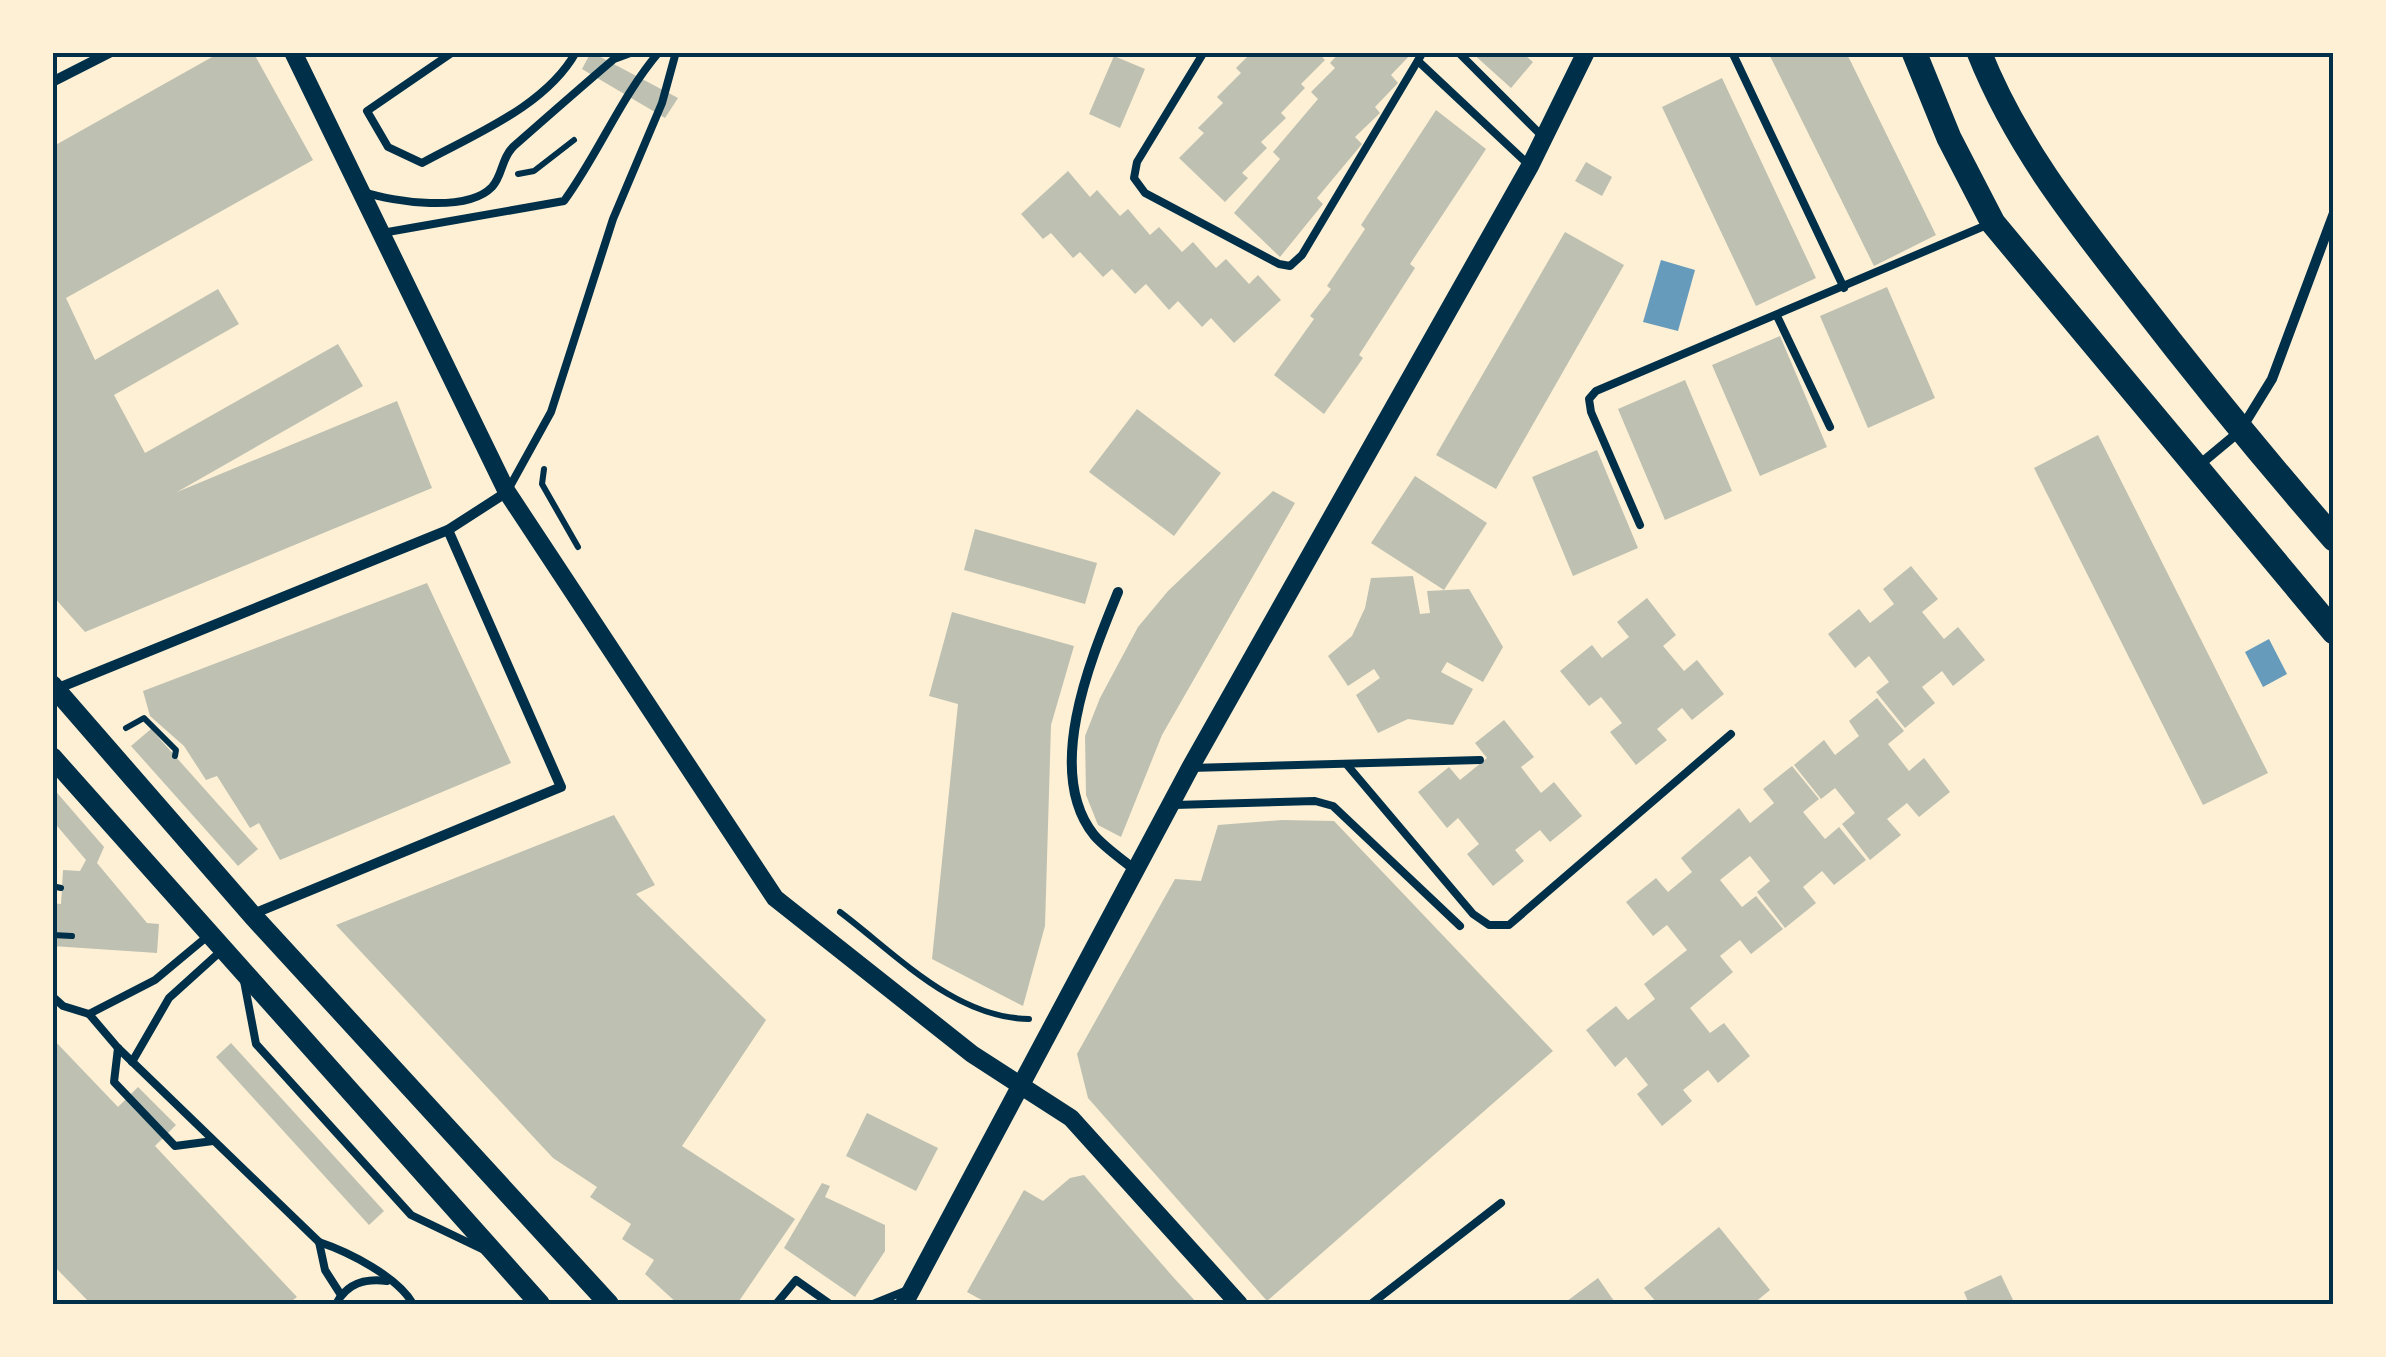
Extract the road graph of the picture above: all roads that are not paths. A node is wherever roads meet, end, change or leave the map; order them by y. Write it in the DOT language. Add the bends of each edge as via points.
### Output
graph roads {
  1 [pos="111,52"];
  2 [pos="293,52"];
  3 [pos="453,52"];
  4 [pos="576,52"];
  5 [pos="633,52"];
  6 [pos="658,52"];
  7 [pos="676,52"];
  8 [pos="1204,52"];
  9 [pos="1458,52"];
  10 [pos="1586,52"];
  11 [pos="1732,52"];
  12 [pos="1914,52"];
  13 [pos="1978,52"];
  14 [pos="1420,57"];
  15 [pos="52,82"];
  16 [pos="1545,139"];
  17 [pos="1530,166"];
  18 [pos="360,190"];
  19 [pos="2334,214"];
  20 [pos="1993,223"];
  21 [pos="382,234"];
  22 [pos="1844,288"];
  23 [pos="1777,316"];
  24 [pos="1830,427"];
  25 [pos="2240,431"];
  26 [pos="2194,470"];
  27 [pos="507,492"];
  28 [pos="1640,525"];
  29 [pos="448,530"];
  30 [pos="2334,539"];
  31 [pos="1118,592"];
  32 [pos="2334,632"];
  33 [pos="54,687"];
  34 [pos="1731,734"];
  35 [pos="52,757"];
  36 [pos="1480,760"];
  37 [pos="1348,766"];
  38 [pos="1190,768"];
  39 [pos="1172,804"];
  40 [pos="1135,870"];
  41 [pos="252,914"];
  42 [pos="1460,926"];
  43 [pos="215,943"];
  44 [pos="243,976"];
  45 [pos="52,996"];
  46 [pos="90,1014"];
  47 [pos="118,1048"];
  48 [pos="132,1062"];
  49 [pos="1023,1083"];
  50 [pos="214,1140"];
  51 [pos="1501,1204"];
  52 [pos="319,1242"];
  53 [pos="498,1257"];
  54 [pos="387,1281"];
  55 [pos="914,1287"];
  56 [pos="339,1300"];
  57 [pos="413,1304"];
  58 [pos="540,1304"];
  59 [pos="609,1304"];
  60 [pos="776,1304"];
  61 [pos="830,1304"];
  62 [pos="872,1304"];
  63 [pos="904,1304"];
  64 [pos="1240,1304"];
  65 [pos="1370,1304"];
  1 -- 15 [label="street"];
  2 -- 18 [label="street"];
  3 -- 4 [label="lane" via="367,112 388,147 422,163 563,76"];
  5 -- 18 [label="lane" via="614,59 509,151 484,192 441,203 399,203"];
  6 -- 21 [label="lane" via="631,85 564,201"];
  7 -- 27 [label="lane" via="551,412"];
  8 -- 14 [label="lane" via="1134,178 1144,193 1290,266"];
  9 -- 16 [label="lane"];
  10 -- 16 [label="street"];
  11 -- 22 [label="lane"];
  12 -- 20 [label="main road"];
  13 -- 25 [label="main road" via="2002,110 2048,185"];
  14 -- 17 [label="lane"];
  16 -- 17 [label="street"];
  17 -- 38 [label="street"];
  18 -- 21 [label="street"];
  19 -- 25 [label="street" via="2272,379"];
  20 -- 22 [label="lane"];
  20 -- 26 [label="main road"];
  21 -- 27 [label="street"];
  22 -- 23 [label="lane"];
  23 -- 24 [label="lane"];
  23 -- 28 [label="lane" via="1596,390 1589,400"];
  25 -- 26 [label="street"];
  25 -- 30 [label="main road"];
  26 -- 32 [label="main road"];
  27 -- 29 [label="street"];
  27 -- 49 [label="street" via="775,898 972,1054"];
  29 -- 33 [label="street"];
  29 -- 41 [label="street" via="561,788"];
  31 -- 40 [label="street" via="1071,734 1078,801 1093,834"];
  33 -- 41 [label="main road"];
  34 -- 37 [label="lane" via="1509,924 1489,925 1473,914"];
  35 -- 43 [label="main road"];
  36 -- 37 [label="lane"];
  37 -- 38 [label="lane"];
  38 -- 39 [label="street"];
  39 -- 40 [label="street"];
  39 -- 42 [label="lane" via="1333,806"];
  40 -- 49 [label="street"];
  41 -- 59 [label="main road"];
  43 -- 44 [label="main road"];
  43 -- 46 [label="lane"];
  43 -- 48 [label="lane" via="169,998"];
  44 -- 53 [label="main road"];
  44 -- 53 [label="lane" via="256,1044 411,1216"];
  45 -- 46 [label="lane"];
  46 -- 47 [label="lane"];
  47 -- 48 [label="lane"];
  47 -- 50 [label="lane" via="114,1082 175,1146"];
  48 -- 50 [label="lane"];
  49 -- 55 [label="street"];
  49 -- 64 [label="street" via="1072,1118"];
  50 -- 52 [label="lane"];
  51 -- 65 [label="lane"];
  52 -- 54 [label="lane" via="352,1253"];
  52 -- 56 [label="lane"];
  53 -- 58 [label="main road"];
  54 -- 56 [label="lane" via="370,1279"];
  54 -- 57 [label="lane"];
  55 -- 62 [label="lane"];
  55 -- 63 [label="street"];
  60 -- 61 [label="lane" via="796,1280"];
}
